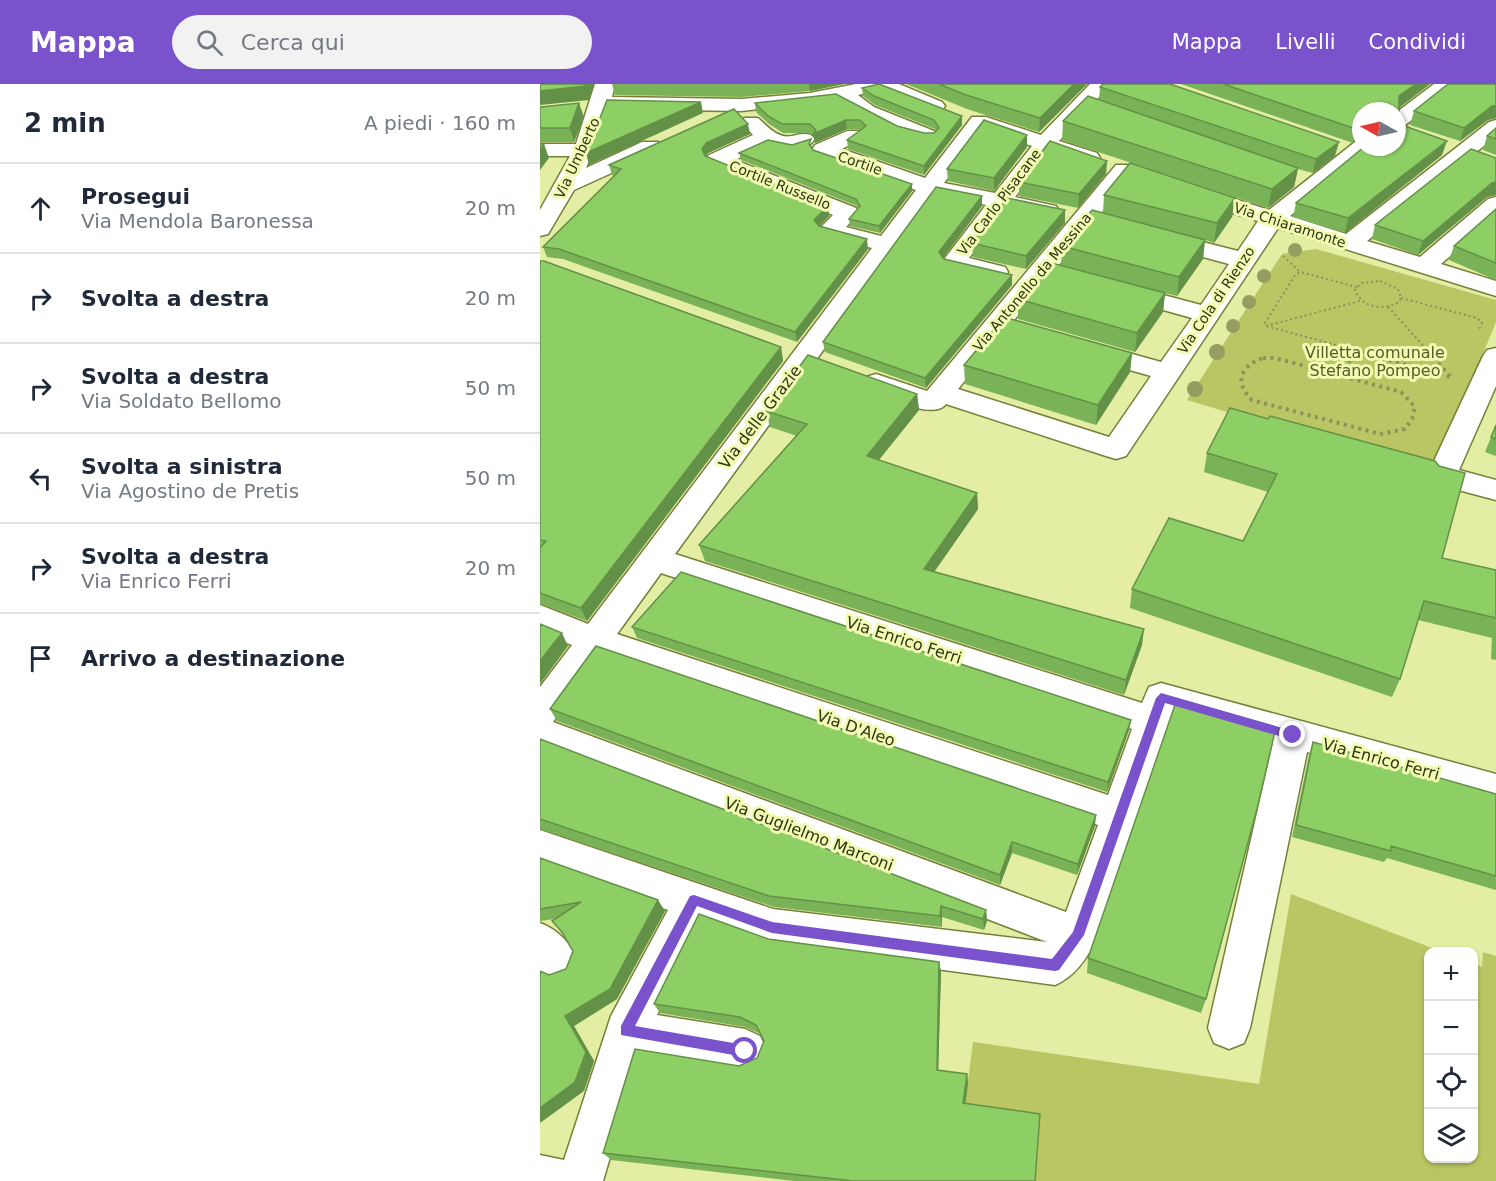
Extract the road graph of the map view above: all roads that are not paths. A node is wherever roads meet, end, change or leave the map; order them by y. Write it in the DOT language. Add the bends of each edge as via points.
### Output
graph roads {
  1 [pos="730,84"];
  2 [pos="881,84"];
  3 [pos="1101,84"];
  4 [pos="1448,84"];
  5 [pos="851,89"];
  6 [pos="597,101"];
  7 [pos="1082,104"];
  8 [pos="730,107"];
  9 [pos="1104,112"];
  10 [pos="962,116"];
  11 [pos="1406,123"];
  12 [pos="1496,126"];
  13 [pos="694,127"];
  14 [pos="855,135"];
  15 [pos="927,135"];
  16 [pos="673,136"];
  17 [pos="767,137"];
  18 [pos="804,139"];
  19 [pos="1044,144"];
  20 [pos="1334,145"];
  21 [pos="1441,145"];
  22 [pos="1352,148"];
  23 [pos="540,150"];
  24 [pos="583,150"];
  25 [pos="1463,152"];
  26 [pos="1352,156"];
  27 [pos="1485,160"];
  28 [pos="1292,176"];
  29 [pos="1314,184"];
  30 [pos="567,185"];
  31 [pos="1169,185"];
  32 [pos="930,187"];
  33 [pos="999,201"];
  34 [pos="1496,204"];
  35 [pos="1271,220"];
  36 [pos="1096,221"];
  37 [pos="540,229"];
  38 [pos="1141,233"];
  39 [pos="1348,244"];
  40 [pos="888,245"];
  41 [pos="1244,260"];
  42 [pos="1423,267"];
  43 [pos="1046,276"];
  44 [pos="1097,285"];
  45 [pos="1496,289"];
  46 [pos="1207,314"];
  47 [pos="1065,343"];
  48 [pos="1496,356"];
  49 [pos="1167,372"];
  50 [pos="853,375"];
  51 [pos="940,393"];
  52 [pos="1496,490"];
  53 [pos="655,560"];
  54 [pos="540,618"];
  55 [pos="594,640"];
  56 [pos="1157,709"];
  57 [pos="540,713"];
  58 [pos="540,732"];
  59 [pos="1293,735"];
  60 [pos="1496,790"];
  61 [pos="1118,815"];
  62 [pos="540,847"];
  63 [pos="694,900"];
  64 [pos="1066,950"];
  65 [pos="1229,1028"];
  66 [pos="626,1030"];
  67 [pos="745,1051"];
  68 [pos="540,1178"];
  69 [pos="558,1181"];
  70 [pos="580,1181"];
  1 -- 8 [label="street"];
  2 -- 5 [label="street"];
  2 -- 10 [label="street"];
  3 -- 7 [label="street, Via Carlo Pisacane"];
  4 -- 11 [label="street"];
  5 -- 8 [label="street" via="790,103"];
  5 -- 15 [label="street" via="867,111"];
  6 -- 8 [label="street"];
  6 -- 24 [label="street, Via Umberto"];
  7 -- 9 [label="street"];
  7 -- 19 [label="street, Via Carlo Pisacane"];
  8 -- 13 [label="street"];
  8 -- 17 [label="street"];
  10 -- 19 [label="street"];
  10 -- 32 [label="street, Via delle Grazie"];
  12 -- 25 [label="street"];
  14 -- 32 [label="street, Cortile" via="823,150"];
  16 -- 30 [label="street"];
  17 -- 18 [label="street" via="789,144"];
  17 -- 40 [label="street, Cortile Russello" via="717,160 848,213 830,230"];
  19 -- 33 [label="street, Via Carlo Pisacane"];
  19 -- 36 [label="street, Via Antonello da Messina" via="1135,174"];
  20 -- 22 [label="street"];
  21 -- 25 [label="street"];
  23 -- 24 [label="street"];
  24 -- 30 [label="street, Via Umberto"];
  25 -- 27 [label="street"];
  25 -- 39 [label="street"];
  26 -- 29 [label="street, Via Cola di Rienzo"];
  28 -- 29 [label="street"];
  29 -- 35 [label="street, Via Cola di Rienzo"];
  30 -- 37 [label="street, Via Umberto"];
  31 -- 35 [label="street, Via Chiaramonte"];
  32 -- 33 [label="street"];
  32 -- 40 [label="street, Via delle Grazie"];
  33 -- 36 [label="street"];
  33 -- 43 [label="street, Via Carlo Pisacane" via="954,262"];
  34 -- 42 [label="street"];
  35 -- 39 [label="street, Via Chiaramonte"];
  35 -- 41 [label="street, Via Cola di Rienzo"];
  36 -- 43 [label="street, Via Antonello da Messina"];
  38 -- 41 [label="street"];
  39 -- 42 [label="street, Via Chiaramonte"];
  40 -- 53 [label="street, Via delle Grazie"];
  41 -- 46 [label="street, Via Cola di Rienzo"];
  42 -- 45 [label="street, Via Chiaramonte"];
  43 -- 51 [label="street, Via Antonello da Messina" via="1009,327"];
  44 -- 46 [label="street"];
  46 -- 49 [label="street, Via Cola di Rienzo"];
  47 -- 49 [label="street"];
  48 -- 52 [label="street" via="1442,476"];
  49 -- 51 [label="street, Via Cola di Rienzo" via="1116,449"];
  50 -- 51 [label="street" via="932,403"];
  53 -- 55 [label="street, Via delle Grazie"];
  53 -- 56 [label="street, Via Enrico Ferri"];
  54 -- 55 [label="street, Via D'Aleo"];
  55 -- 57 [label="street, Via delle Grazie"];
  55 -- 61 [label="street, Via D'Aleo"];
  56 -- 59 [label="street, Via Enrico Ferri"];
  56 -- 61 [label="street"];
  58 -- 64 [label="street, Via Guglielmo Marconi"];
  59 -- 60 [label="street, Via Enrico Ferri"];
  59 -- 65 [label="street"];
  61 -- 64 [label="street"];
  62 -- 63 [label="street"];
  63 -- 64 [label="street" via="772,928"];
  63 -- 66 [label="street"];
  66 -- 67 [label="street"];
  66 -- 70 [label="street"];
  68 -- 69 [label="street"];
}
